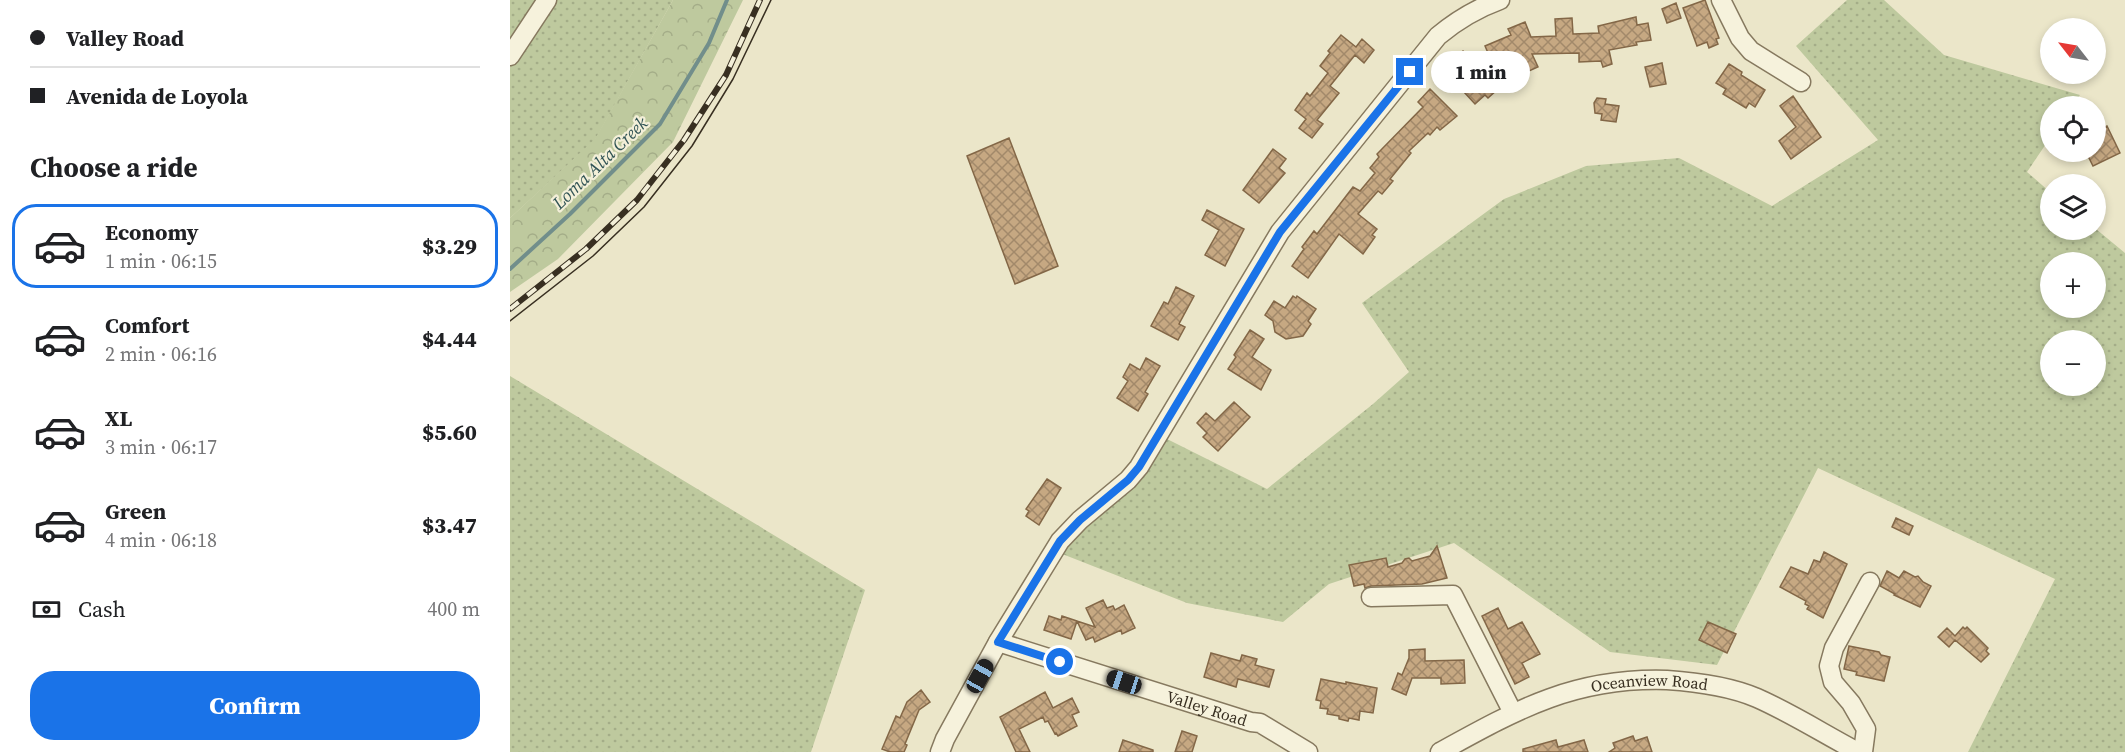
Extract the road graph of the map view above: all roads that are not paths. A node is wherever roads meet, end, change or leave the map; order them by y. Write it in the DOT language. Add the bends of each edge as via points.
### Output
graph roads {
  1 [pos="547,0"];
  2 [pos="1500,0"];
  3 [pos="1721,0"];
  4 [pos="511,50"];
  5 [pos="1801,82"];
  6 [pos="1870,582"];
  7 [pos="1371,597"];
  8 [pos="998,642"];
  9 [pos="1513,712"];
  10 [pos="940,752"];
  11 [pos="1308,752"];
  12 [pos="1440,752"];
  13 [pos="1858,752"];
  14 [pos="1863,752"];
  1 -- 4 [label="street"];
  2 -- 8 [label="street" via="1438,36 1280,232 1139,467 1060,541"];
  3 -- 5 [label="street" via="1751,51"];
  6 -- 14 [label="street" via="1834,648 1829,666 1833,682 1866,729"];
  7 -- 9 [label="street" via="1453,595"];
  8 -- 10 [label="street"];
  8 -- 11 [label="street, Valley Road" via="1260,723"];
  9 -- 12 [label="street, Oceanview Road"];
  9 -- 13 [label="street, Oceanview Road" via="1607,682 1700,682 1755,698"];
}
